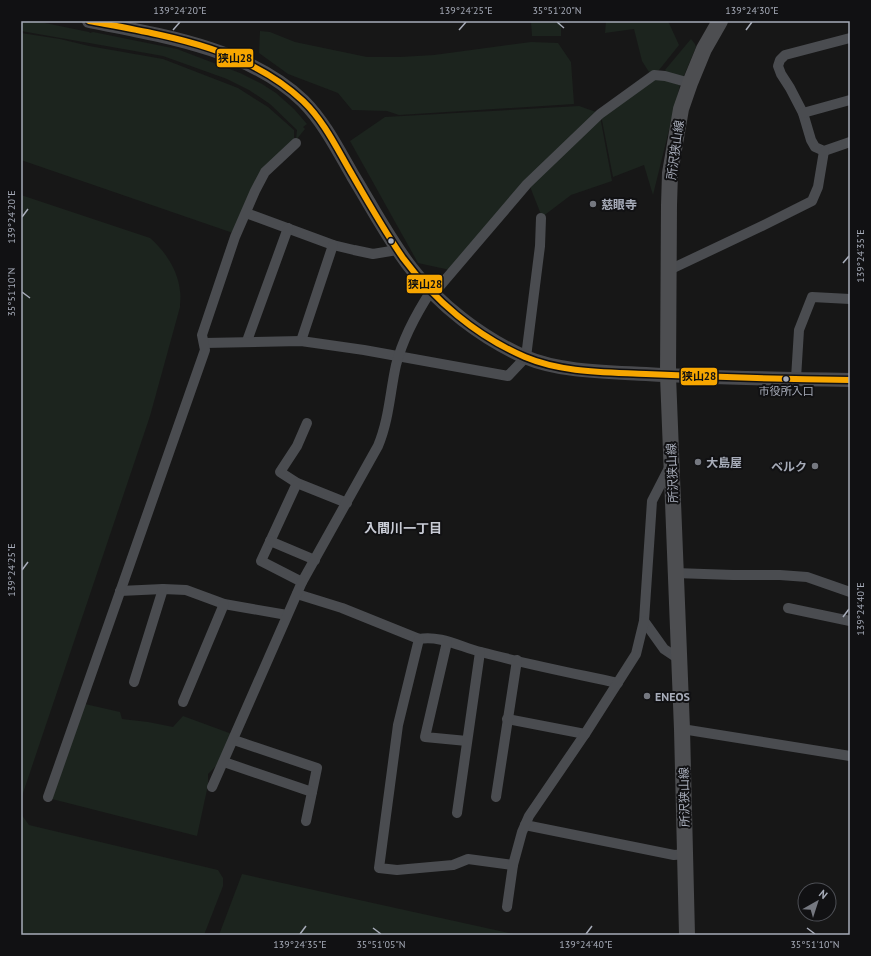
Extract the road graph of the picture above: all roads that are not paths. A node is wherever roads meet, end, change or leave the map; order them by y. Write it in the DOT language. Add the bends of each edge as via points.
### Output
graph roads {
  1 [pos="88,21"];
  2 [pos="720,21"];
  3 [pos="850,38"];
  4 [pos="690,83"];
  5 [pos="850,100"];
  6 [pos="803,113"];
  7 [pos="850,142"];
  8 [pos="296,143"];
  9 [pos="824,151"];
  10 [pos="246,212"];
  11 [pos="541,218"];
  12 [pos="288,228"];
  13 [pos="333,245"];
  14 [pos="397,250"];
  15 [pos="669,270"];
  16 [pos="433,292"];
  17 [pos="850,299"];
  18 [pos="247,341"];
  19 [pos="301,341"];
  20 [pos="204,343"];
  21 [pos="398,356"];
  22 [pos="526,357"];
  23 [pos="668,376"];
  24 [pos="796,378"];
  25 [pos="850,380"];
  26 [pos="307,423"];
  27 [pos="671,462"];
  28 [pos="297,483"];
  29 [pos="347,503"];
  30 [pos="270,541"];
  31 [pos="315,560"];
  32 [pos="675,573"];
  33 [pos="302,582"];
  34 [pos="163,589"];
  35 [pos="120,592"];
  36 [pos="850,592"];
  37 [pos="297,594"];
  38 [pos="224,604"];
  39 [pos="788,608"];
  40 [pos="287,615"];
  41 [pos="644,621"];
  42 [pos="850,621"];
  43 [pos="419,639"];
  44 [pos="447,642"];
  45 [pos="480,652"];
  46 [pos="679,659"];
  47 [pos="517,660"];
  48 [pos="134,682"];
  49 [pos="618,683"];
  50 [pos="183,702"];
  51 [pos="507,719"];
  52 [pos="682,730"];
  53 [pos="585,734"];
  54 [pos="234,740"];
  55 [pos="467,741"];
  56 [pos="850,756"];
  57 [pos="224,762"];
  58 [pos="212,787"];
  59 [pos="312,792"];
  60 [pos="48,796"];
  61 [pos="496,797"];
  62 [pos="457,813"];
  63 [pos="306,821"];
  64 [pos="525,825"];
  65 [pos="685,854"];
  66 [pos="513,865"];
  67 [pos="507,907"];
  68 [pos="687,935"];
  1 -- 14 [label="street" via="192,43 251,66 283,85 303,101 327,132"];
  2 -- 4 [label="main road, 所沢狭山線"];
  3 -- 6 [label="street" via="786,54 780,60 778,66 781,74"];
  4 -- 15 [label="main road, 所沢狭山線" via="681,109 670,173"];
  4 -- 16 [label="street" via="654,75 600,114 527,184"];
  5 -- 6 [label="street"];
  6 -- 9 [label="street" via="811,140 815,147"];
  7 -- 9 [label="street"];
  8 -- 10 [label="street" via="265,172"];
  9 -- 15 [label="street" via="818,187 812,201"];
  10 -- 12 [label="street"];
  10 -- 20 [label="street" via="202,335"];
  11 -- 22 [label="street" via="540,246"];
  12 -- 13 [label="street"];
  12 -- 18 [label="street"];
  13 -- 14 [label="street" via="373,254"];
  13 -- 19 [label="street"];
  14 -- 16 [label="street"];
  15 -- 23 [label="main road, 所沢狭山線"];
  16 -- 21 [label="street" via="414,317"];
  16 -- 22 [label="street" via="458,317 477,331"];
  17 -- 24 [label="street" via="812,297 800,330"];
  18 -- 19 [label="street"];
  18 -- 20 [label="street"];
  19 -- 21 [label="street"];
  20 -- 35 [label="street" via="203,357"];
  21 -- 22 [label="street" via="508,376"];
  21 -- 29 [label="street" via="384,433"];
  22 -- 23 [label="street" via="595,372"];
  23 -- 24 [label="street"];
  23 -- 27 [label="main road, 所沢狭山線"];
  24 -- 25 [label="street"];
  26 -- 28 [label="street" via="297,446 280,472"];
  27 -- 32 [label="main road, 所沢狭山線"];
  27 -- 41 [label="street" via="652,501"];
  28 -- 29 [label="street"];
  28 -- 30 [label="street"];
  29 -- 31 [label="street"];
  30 -- 31 [label="street"];
  30 -- 33 [label="street" via="261,561"];
  31 -- 33 [label="street"];
  32 -- 36 [label="street" via="807,577"];
  32 -- 46 [label="main road, 所沢狭山線"];
  33 -- 37 [label="street"];
  34 -- 35 [label="street"];
  34 -- 38 [label="street" via="186,590"];
  34 -- 48 [label="street"];
  35 -- 60 [label="street"];
  37 -- 40 [label="street"];
  37 -- 43 [label="street" via="342,608"];
  38 -- 40 [label="street"];
  38 -- 50 [label="street"];
  39 -- 42 [label="street"];
  40 -- 54 [label="street"];
  41 -- 46 [label="street" via="664,649"];
  41 -- 49 [label="street" via="636,654"];
  43 -- 44 [label="street"];
  43 -- 66 [label="street" via="398,725 379,868 396,870 452,865 468,859"];
  44 -- 45 [label="street"];
  44 -- 55 [label="street" via="425,737"];
  45 -- 47 [label="street"];
  45 -- 55 [label="street"];
  46 -- 52 [label="main road, 所沢狭山線"];
  47 -- 49 [label="street"];
  47 -- 51 [label="street"];
  49 -- 53 [label="street"];
  51 -- 53 [label="street"];
  51 -- 61 [label="street"];
  52 -- 56 [label="street"];
  52 -- 65 [label="main road, 所沢狭山線"];
  53 -- 64 [label="street" via="528,816"];
  54 -- 57 [label="street"];
  54 -- 59 [label="street" via="317,768"];
  55 -- 62 [label="street"];
  57 -- 58 [label="street"];
  57 -- 59 [label="street"];
  59 -- 63 [label="street"];
  64 -- 65 [label="street" via="674,855"];
  64 -- 66 [label="street"];
  65 -- 68 [label="main road, 所沢狭山線"];
  66 -- 67 [label="street"];
}
